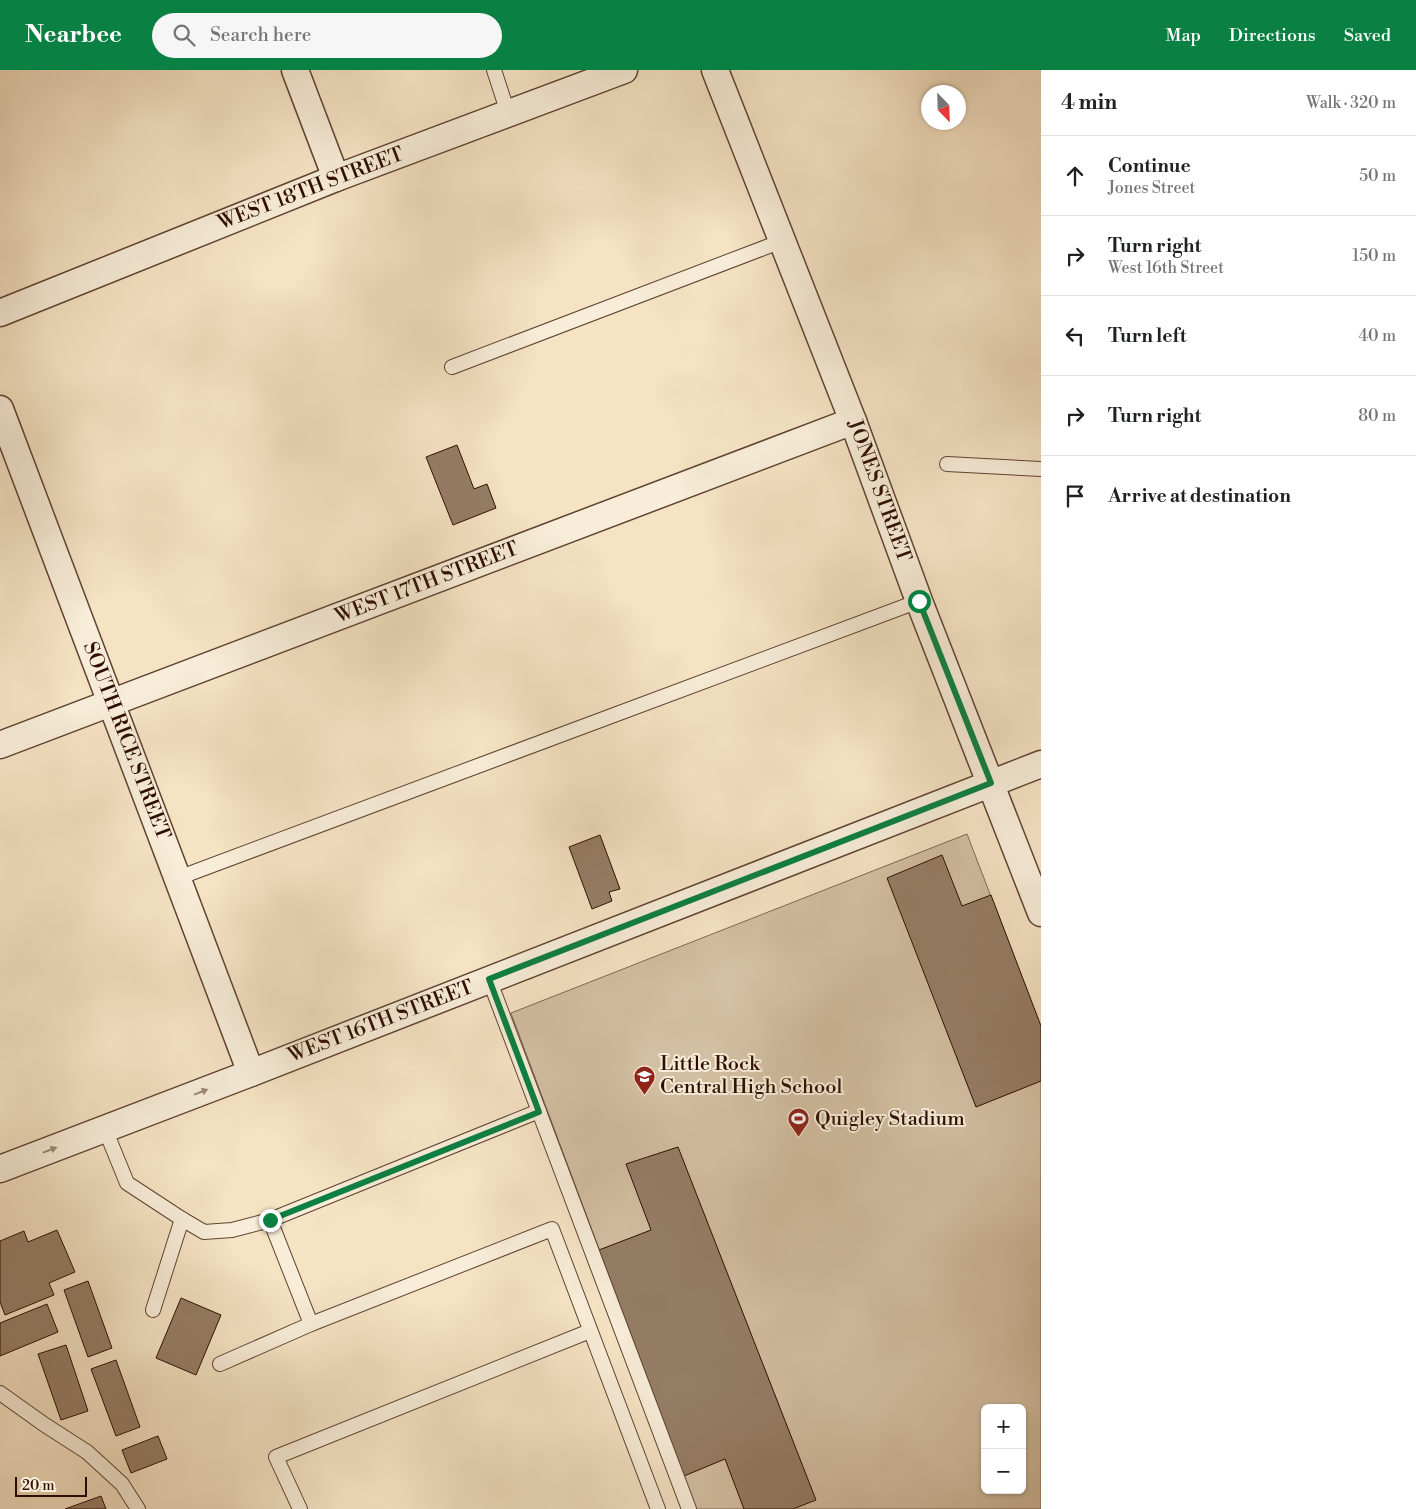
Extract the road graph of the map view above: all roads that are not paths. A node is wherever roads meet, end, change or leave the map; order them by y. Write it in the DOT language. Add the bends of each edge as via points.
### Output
graph roads {
  1 [pos="295,70"];
  2 [pos="494,70"];
  3 [pos="624,70"];
  4 [pos="715,70"];
  5 [pos="508,113"];
  6 [pos="336,178"];
  7 [pos="782,241"];
  8 [pos="0,313"];
  9 [pos="452,367"];
  10 [pos="0,409"];
  11 [pos="853,421"];
  12 [pos="947,464"];
  13 [pos="1041,469"];
  14 [pos="919,601"];
  15 [pos="111,703"];
  16 [pos="0,745"];
  17 [pos="1041,764"];
  18 [pos="991,783"];
  19 [pos="178,878"];
  20 [pos="1041,913"];
  21 [pos="489,979"];
  22 [pos="251,1073"];
  23 [pos="539,1112"];
  24 [pos="105,1129"];
  25 [pos="0,1169"];
  26 [pos="182,1219"];
  27 [pos="270,1220"];
  28 [pos="153,1310"];
  29 [pos="311,1324"];
  30 [pos="590,1331"];
  31 [pos="220,1364"];
  32 [pos="0,1393"];
  33 [pos="138,1509"];
  34 [pos="300,1509"];
  35 [pos="658,1509"];
  36 [pos="689,1509"];
  1 -- 6 [label="street"];
  2 -- 5 [label="lane"];
  3 -- 5 [label="street, WEST 18TH STREET"];
  4 -- 7 [label="street, JONES STREET"];
  5 -- 6 [label="street, WEST 18TH STREET"];
  6 -- 8 [label="street, WEST 18TH STREET"];
  7 -- 9 [label="lane"];
  7 -- 11 [label="street, JONES STREET"];
  10 -- 15 [label="street, SOUTH RICE STREET"];
  11 -- 14 [label="street, JONES STREET"];
  11 -- 15 [label="street, WEST 17TH STREET"];
  12 -- 13 [label="lane"];
  14 -- 18 [label="street, JONES STREET"];
  14 -- 19 [label="lane"];
  15 -- 16 [label="street, WEST 17TH STREET"];
  15 -- 19 [label="street, SOUTH RICE STREET"];
  17 -- 18 [label="street, WEST 16TH STREET"];
  18 -- 20 [label="street, JONES STREET"];
  18 -- 21 [label="street, WEST 16TH STREET"];
  19 -- 22 [label="street, SOUTH RICE STREET"];
  21 -- 22 [label="street, WEST 16TH STREET"];
  21 -- 23 [label="lane"];
  24 -- 22 [label="street, WEST 16TH STREET, one-way"];
  23 -- 27 [label="lane"];
  23 -- 36 [label="lane"];
  25 -- 24 [label="street, WEST 16TH STREET, one-way"];
  24 -- 26 [label="lane" via="127,1183"];
  26 -- 27 [label="lane" via="204,1232 232,1230"];
  26 -- 28 [label="lane"];
  27 -- 29 [label="lane"];
  29 -- 30 [label="lane" via="552,1229"];
  29 -- 31 [label="lane"];
  30 -- 34 [label="lane" via="276,1457"];
  30 -- 35 [label="lane"];
  32 -- 33 [label="lane" via="87,1452 122,1484"];
}
